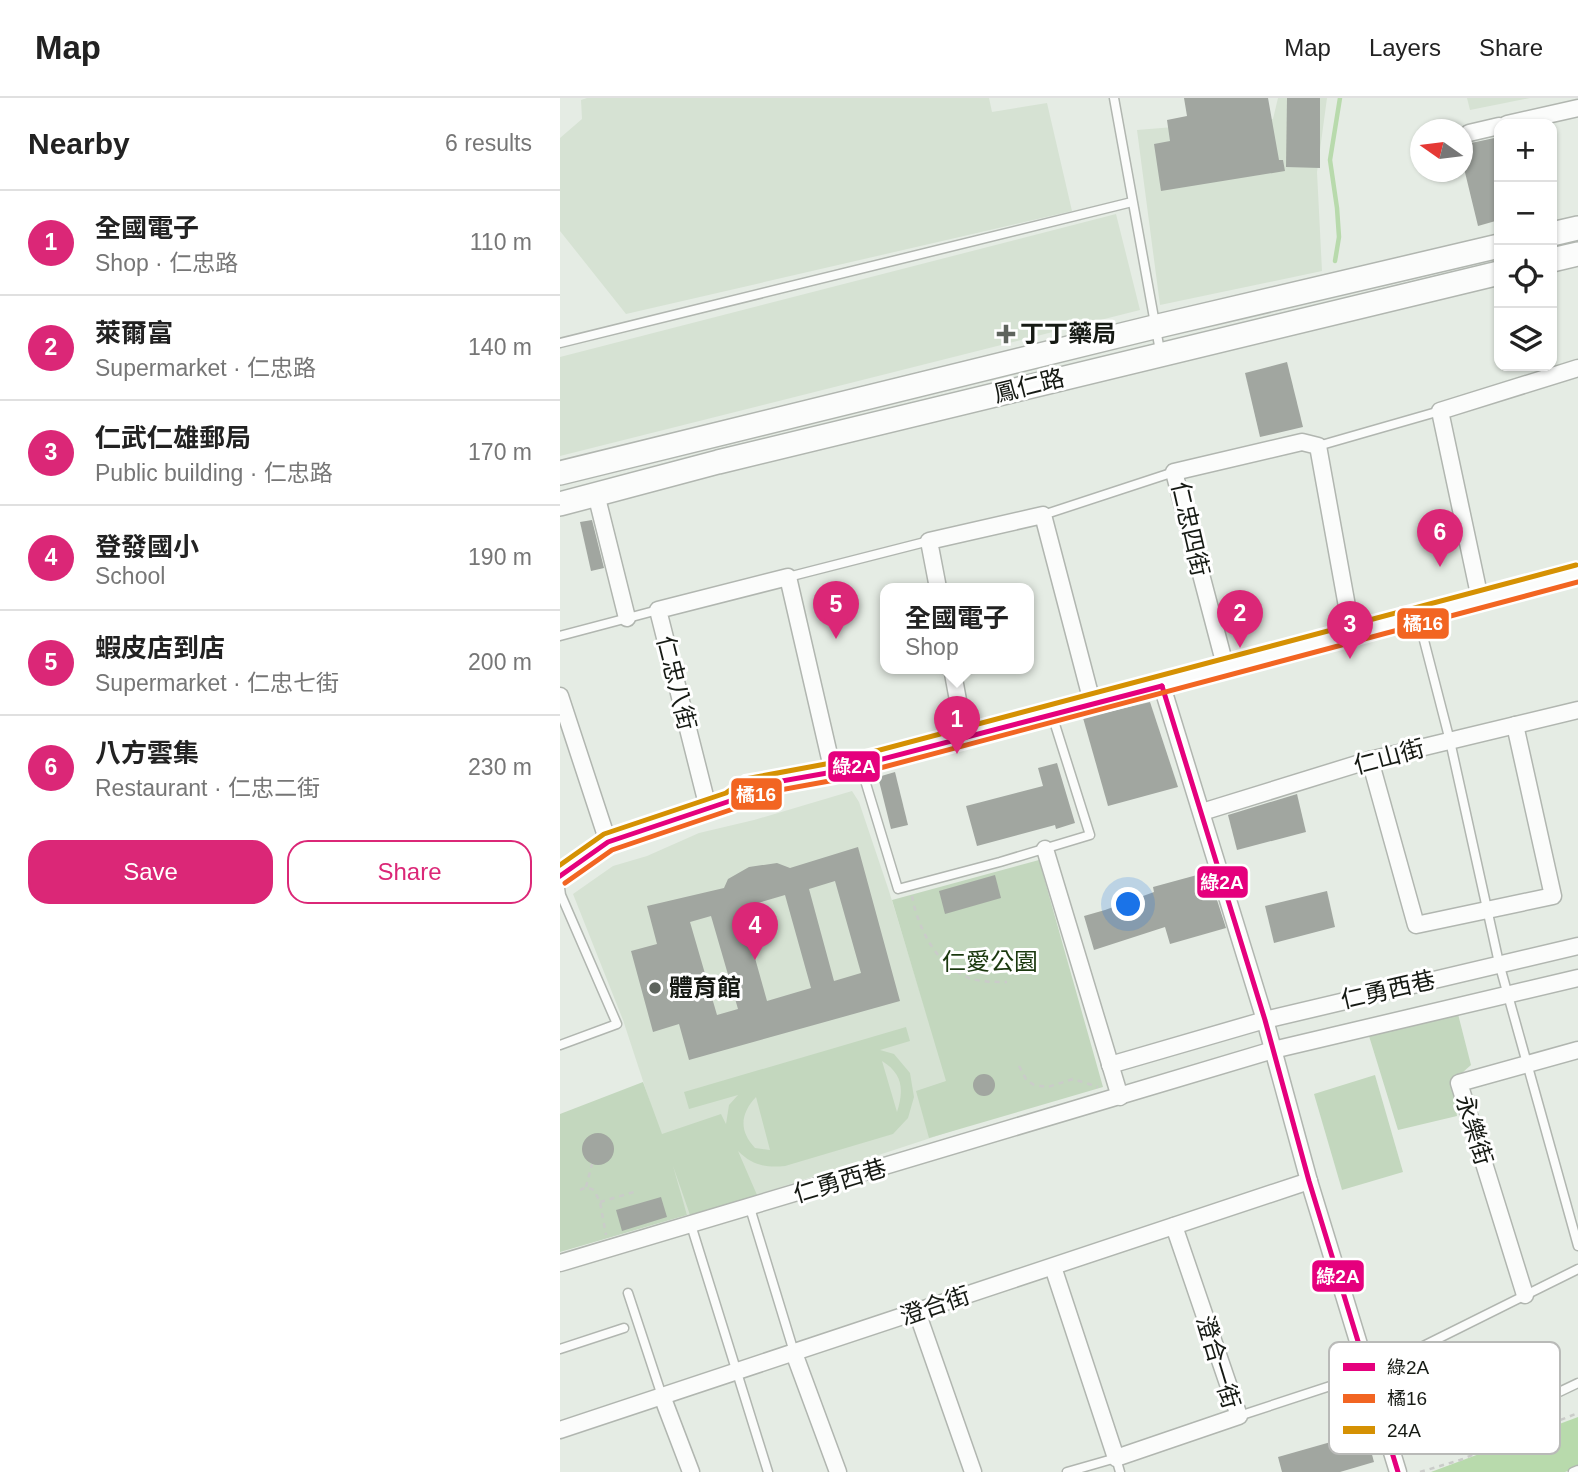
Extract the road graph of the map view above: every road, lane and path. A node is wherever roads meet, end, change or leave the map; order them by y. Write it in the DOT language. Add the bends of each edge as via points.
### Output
graph roads {
  1 [pos="1114,98"];
  2 [pos="1578,108"];
  3 [pos="1529,119"];
  4 [pos="1494,127"];
  5 [pos="1473,132"];
  6 [pos="1132,202"];
  7 [pos="1578,228"];
  8 [pos="1557,233"];
  9 [pos="1494,247"];
  10 [pos="1578,254"];
  11 [pos="1557,259"];
  12 [pos="1494,274"];
  13 [pos="1154,327"];
  14 [pos="560,343"];
  15 [pos="1160,354"];
  16 [pos="1578,368"];
  17 [pos="1440,411"];
  18 [pos="1318,446"];
  19 [pos="1174,472"];
  20 [pos="560,473"];
  21 [pos="596,494"];
  22 [pos="560,504"];
  23 [pos="1043,515"];
  24 [pos="929,541"];
  25 [pos="1578,573"];
  26 [pos="788,577"];
  27 [pos="937,583"];
  28 [pos="1480,599"];
  29 [pos="658,610"];
  30 [pos="1418,617"];
  31 [pos="627,618"];
  32 [pos="1352,634"];
  33 [pos="560,636"];
  34 [pos="1226,669"];
  35 [pos="953,674"];
  36 [pos="1162,686"];
  37 [pos="560,696"];
  38 [pos="1092,702"];
  39 [pos="1578,710"];
  40 [pos="1052,714"];
  41 [pos="1516,725"];
  42 [pos="965,738"];
  43 [pos="1450,741"];
  44 [pos="1370,760"];
  45 [pos="860,764"];
  46 [pos="833,772"];
  47 [pos="708,808"];
  48 [pos="1202,812"];
  49 [pos="608,842"];
  50 [pos="1045,849"];
  51 [pos="560,876"];
  52 [pos="910,886"];
  53 [pos="560,888"];
  54 [pos="1486,912"];
  55 [pos="1578,946"];
  56 [pos="1499,963"];
  57 [pos="1578,978"];
  58 [pos="1007,982"];
  59 [pos="1508,994"];
  60 [pos="1265,1020"];
  61 [pos="560,1045"];
  62 [pos="1273,1050"];
  63 [pos="1578,1050"];
  64 [pos="1110,1065"];
  65 [pos="1528,1065"];
  66 [pos="1019,1066"];
  67 [pos="1120,1097"];
  68 [pos="592,1164"];
  69 [pos="1309,1181"];
  70 [pos="586,1187"];
  71 [pos="579,1190"];
  72 [pos="634,1192"];
  73 [pos="600,1202"];
  74 [pos="750,1208"];
  75 [pos="691,1225"];
  76 [pos="1174,1226"];
  77 [pos="1578,1246"];
  78 [pos="610,1249"];
  79 [pos="560,1263"];
  80 [pos="1053,1266"];
  81 [pos="1578,1269"];
  82 [pos="628,1293"];
  83 [pos="1525,1295"];
  84 [pos="917,1312"];
  85 [pos="624,1328"];
  86 [pos="1357,1342"];
  87 [pos="1431,1342"];
  88 [pos="560,1349"];
  89 [pos="794,1353"];
  90 [pos="737,1372"];
  91 [pos="1578,1383"];
  92 [pos="1329,1386"];
  93 [pos="1560,1392"];
  94 [pos="662,1396"];
  95 [pos="1578,1413"];
  96 [pos="1239,1416"];
  97 [pos="1560,1420"];
  98 [pos="560,1430"];
  99 [pos="1392,1454"];
  100 [pos="1475,1454"];
  101 [pos="1118,1465"];
  102 [pos="1578,1470"];
  103 [pos="691,1472"];
  104 [pos="768,1472"];
  105 [pos="838,1472"];
  106 [pos="973,1472"];
  107 [pos="1067,1472"];
  108 [pos="1398,1472"];
  109 [pos="1420,1472"];
  110 [pos="1573,1472"];
  1 -- 6 [label="lane"];
  2 -- 3 [label="street"];
  4 -- 5 [label="street"];
  6 -- 13 [label="lane"];
  6 -- 14 [label="lane"];
  7 -- 8 [label="main road"];
  9 -- 13 [label="main road, 鳳仁路"];
  10 -- 11 [label="main road"];
  12 -- 15 [label="main road, 鳳仁路"];
  13 -- 15 [label="lane"];
  13 -- 20 [label="main road, 鳳仁路"];
  15 -- 21 [label="main road, 鳳仁路"];
  16 -- 17 [label="street"];
  17 -- 18 [label="lane"];
  17 -- 28 [label="street"];
  18 -- 19 [label="street, 仁忠四街" via="1302,442"];
  18 -- 32 [label="street"];
  19 -- 23 [label="lane"];
  19 -- 34 [label="street, 仁忠四街"];
  21 -- 22 [label="main road, 鳳仁路"];
  21 -- 31 [label="street"];
  23 -- 24 [label="street"];
  23 -- 38 [label="street"];
  24 -- 26 [label="lane"];
  24 -- 27 [label="street"];
  25 -- 28 [label="street"];
  26 -- 29 [label="street, 仁忠八街"];
  26 -- 46 [label="street"];
  28 -- 30 [label="street"];
  29 -- 31 [label="lane"];
  29 -- 47 [label="street, 仁忠八街"];
  30 -- 32 [label="street"];
  30 -- 43 [label="lane"];
  31 -- 33 [label="lane"];
  32 -- 34 [label="street"];
  34 -- 36 [label="street"];
  35 -- 42 [label="street"];
  36 -- 38 [label="street"];
  36 -- 48 [label="street"];
  37 -- 49 [label="street"];
  38 -- 40 [label="street"];
  39 -- 41 [label="street, 仁山街"];
  40 -- 42 [label="street"];
  40 -- 50 [label="lane" via="1090,835"];
  41 -- 43 [label="street, 仁山街"];
  41 -- 54 [label="street" via="1553,896"];
  42 -- 45 [label="street"];
  43 -- 44 [label="street, 仁山街"];
  43 -- 54 [label="lane"];
  44 -- 48 [label="street, 仁山街"];
  44 -- 54 [label="street" via="1416,925"];
  45 -- 46 [label="street"];
  45 -- 52 [label="lane" via="898,889"];
  46 -- 47 [label="street" via="748,787 730,802"];
  47 -- 49 [label="street"];
  48 -- 60 [label="street"];
  49 -- 51 [label="street"];
  50 -- 52 [label="lane"];
  50 -- 64 [label="street"];
  52 -- 58 [label="path" via="928,941 948,966 969,978"];
  53 -- 61 [label="lane" via="617,1024"];
  54 -- 56 [label="lane"];
  55 -- 56 [label="street, 仁勇西巷"];
  56 -- 59 [label="lane"];
  56 -- 60 [label="street, 仁勇西巷"];
  57 -- 59 [label="street, 仁勇西巷"];
  59 -- 62 [label="street, 仁勇西巷"];
  59 -- 65 [label="lane"];
  60 -- 62 [label="street"];
  60 -- 64 [label="street, 仁勇西巷"];
  62 -- 67 [label="street, 仁勇西巷"];
  62 -- 69 [label="street"];
  63 -- 65 [label="street, 永樂街"];
  64 -- 67 [label="street"];
  65 -- 77 [label="lane"];
  65 -- 83 [label="street, 永樂街" via="1459,1083"];
  66 -- 67 [label="path" via="1034,1085 1048,1087 1073,1079"];
  67 -- 74 [label="street, 仁勇西巷"];
  68 -- 70 [label="path"];
  69 -- 76 [label="street, 澄合街"];
  69 -- 86 [label="street"];
  70 -- 71 [label="path"];
  70 -- 73 [label="path" via="594,1190"];
  72 -- 73 [label="path"];
  73 -- 78 [label="path"];
  74 -- 75 [label="street, 仁勇西巷"];
  74 -- 89 [label="lane"];
  75 -- 78 [label="street, 仁勇西巷"];
  75 -- 90 [label="lane"];
  76 -- 80 [label="street, 澄合街"];
  76 -- 96 [label="street, 澄合一街"];
  78 -- 79 [label="street, 仁勇西巷"];
  80 -- 84 [label="street, 澄合街"];
  80 -- 101 [label="street"];
  81 -- 83 [label="lane"];
  82 -- 94 [label="lane"];
  83 -- 87 [label="lane"];
  84 -- 89 [label="street, 澄合街"];
  84 -- 106 [label="street"];
  85 -- 88 [label="lane"];
  89 -- 90 [label="street, 澄合街"];
  89 -- 105 [label="street"];
  90 -- 94 [label="street, 澄合街"];
  90 -- 104 [label="lane"];
  91 -- 93 [label="lane"];
  92 -- 96 [label="lane"];
  94 -- 98 [label="street, 澄合街"];
  94 -- 103 [label="street"];
  95 -- 97 [label="path"];
  96 -- 101 [label="street, 澄合一街"];
  99 -- 108 [label="street"];
  100 -- 109 [label="path"];
  101 -- 107 [label="lane"];
  102 -- 110 [label="lane"];
}
